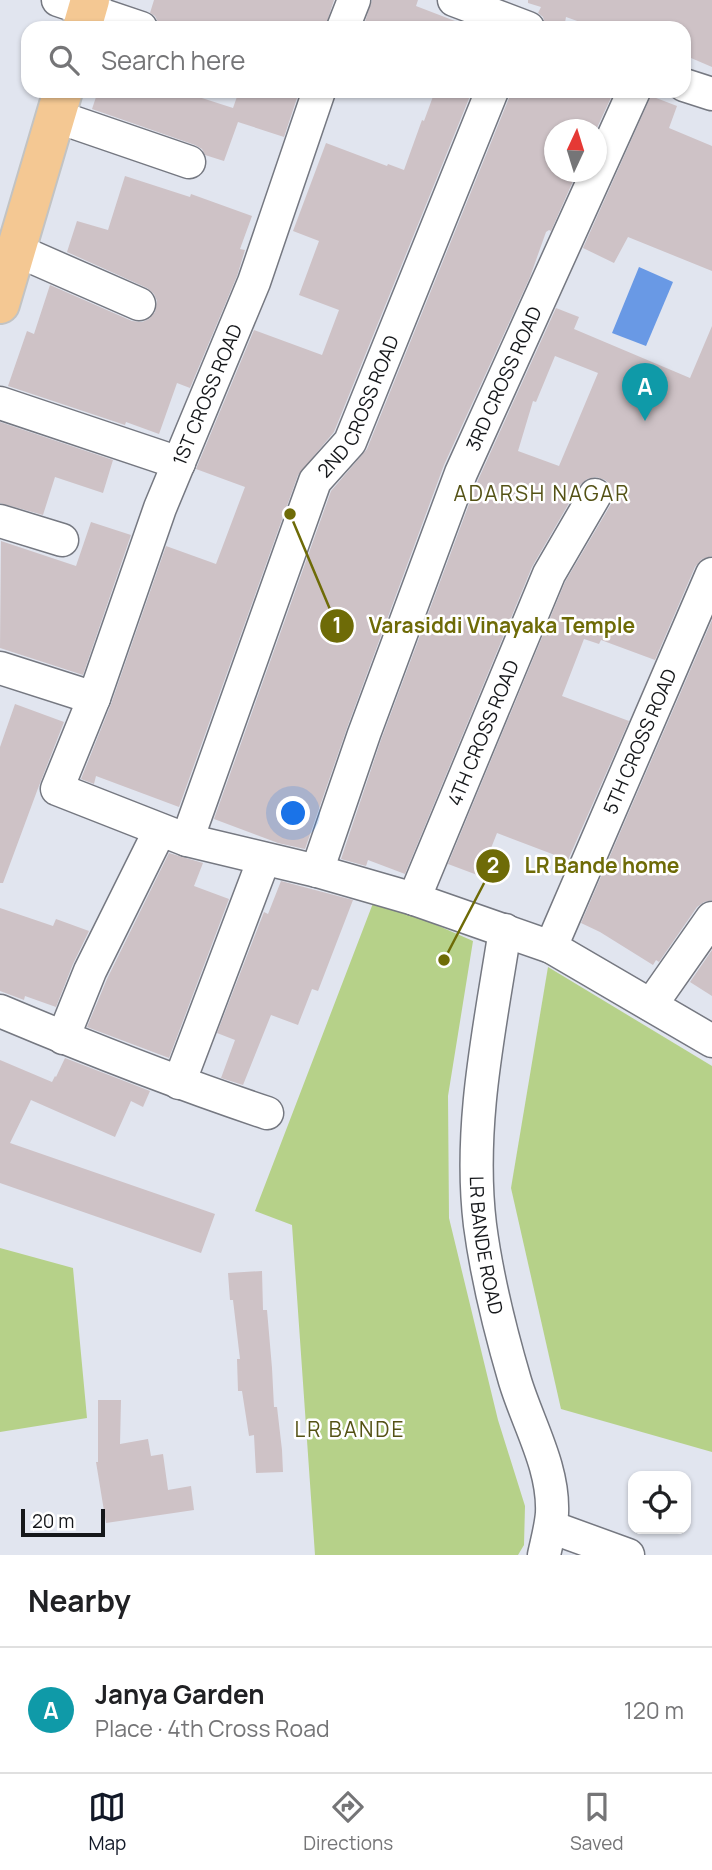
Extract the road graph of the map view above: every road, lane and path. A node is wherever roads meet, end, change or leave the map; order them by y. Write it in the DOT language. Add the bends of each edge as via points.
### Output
graph roads {
  1 [pos="354,0"];
  2 [pos="454,0"];
  3 [pos="79,9"];
  4 [pos="118,21"];
  5 [pos="346,21"];
  6 [pos="507,21"];
  7 [pos="691,87"];
  8 [pos="712,94"];
  9 [pos="317,98"];
  10 [pos="489,98"];
  11 [pos="631,98"];
  12 [pos="59,104"];
  13 [pos="189,162"];
  14 [pos="16,250"];
  15 [pos="0,304"];
  16 [pos="139,304"];
  17 [pos="0,402"];
  18 [pos="179,463"];
  19 [pos="594,495"];
  20 [pos="0,521"];
  21 [pos="62,540"];
  22 [pos="712,573"];
  23 [pos="0,668"];
  24 [pos="94,698"];
  25 [pos="173,835"];
  26 [pos="264,859"];
  27 [pos="317,871"];
  28 [pos="414,899"];
  29 [pos="712,918"];
  30 [pos="505,930"];
  31 [pos="551,947"];
  32 [pos="651,1005"];
  33 [pos="0,1011"];
  34 [pos="63,1038"];
  35 [pos="712,1041"];
  36 [pos="179,1083"];
  37 [pos="267,1114"];
  38 [pos="547,1541"];
  39 [pos="628,1555"];
  1 -- 5 [label="street"];
  2 -- 6 [label="street"];
  3 -- 4 [label="street"];
  7 -- 8 [label="street"];
  9 -- 18 [label="street, 1ST CROSS ROAD" via="254,282"];
  10 -- 25 [label="street, 2ND CROSS ROAD" via="349,442 315,481"];
  11 -- 27 [label="street, 3RD CROSS ROAD" via="461,473"];
  12 -- 13 [label="street"];
  12 -- 14 [label="main road"];
  14 -- 15 [label="main road"];
  14 -- 16 [label="street"];
  17 -- 18 [label="street"];
  18 -- 24 [label="street, 1ST CROSS ROAD"];
  19 -- 28 [label="street, 4TH CROSS ROAD" via="549,574"];
  20 -- 21 [label="street"];
  22 -- 31 [label="street, 5TH CROSS ROAD"];
  23 -- 24 [label="street"];
  24 -- 25 [label="street, 1ST CROSS ROAD" via="57,789"];
  25 -- 26 [label="street"];
  25 -- 34 [label="street, 2ND CROSS ROAD" via="90,971"];
  26 -- 27 [label="street"];
  26 -- 36 [label="street"];
  27 -- 28 [label="street"];
  28 -- 30 [label="street"];
  29 -- 32 [label="street"];
  30 -- 31 [label="street"];
  30 -- 38 [label="street, LR BANDE ROAD" via="479,1101 475,1181 491,1288 514,1378 550,1486"];
  31 -- 32 [label="street"];
  32 -- 35 [label="street"];
  33 -- 34 [label="street"];
  34 -- 36 [label="street"];
  36 -- 37 [label="street"];
  38 -- 39 [label="street"];
}
